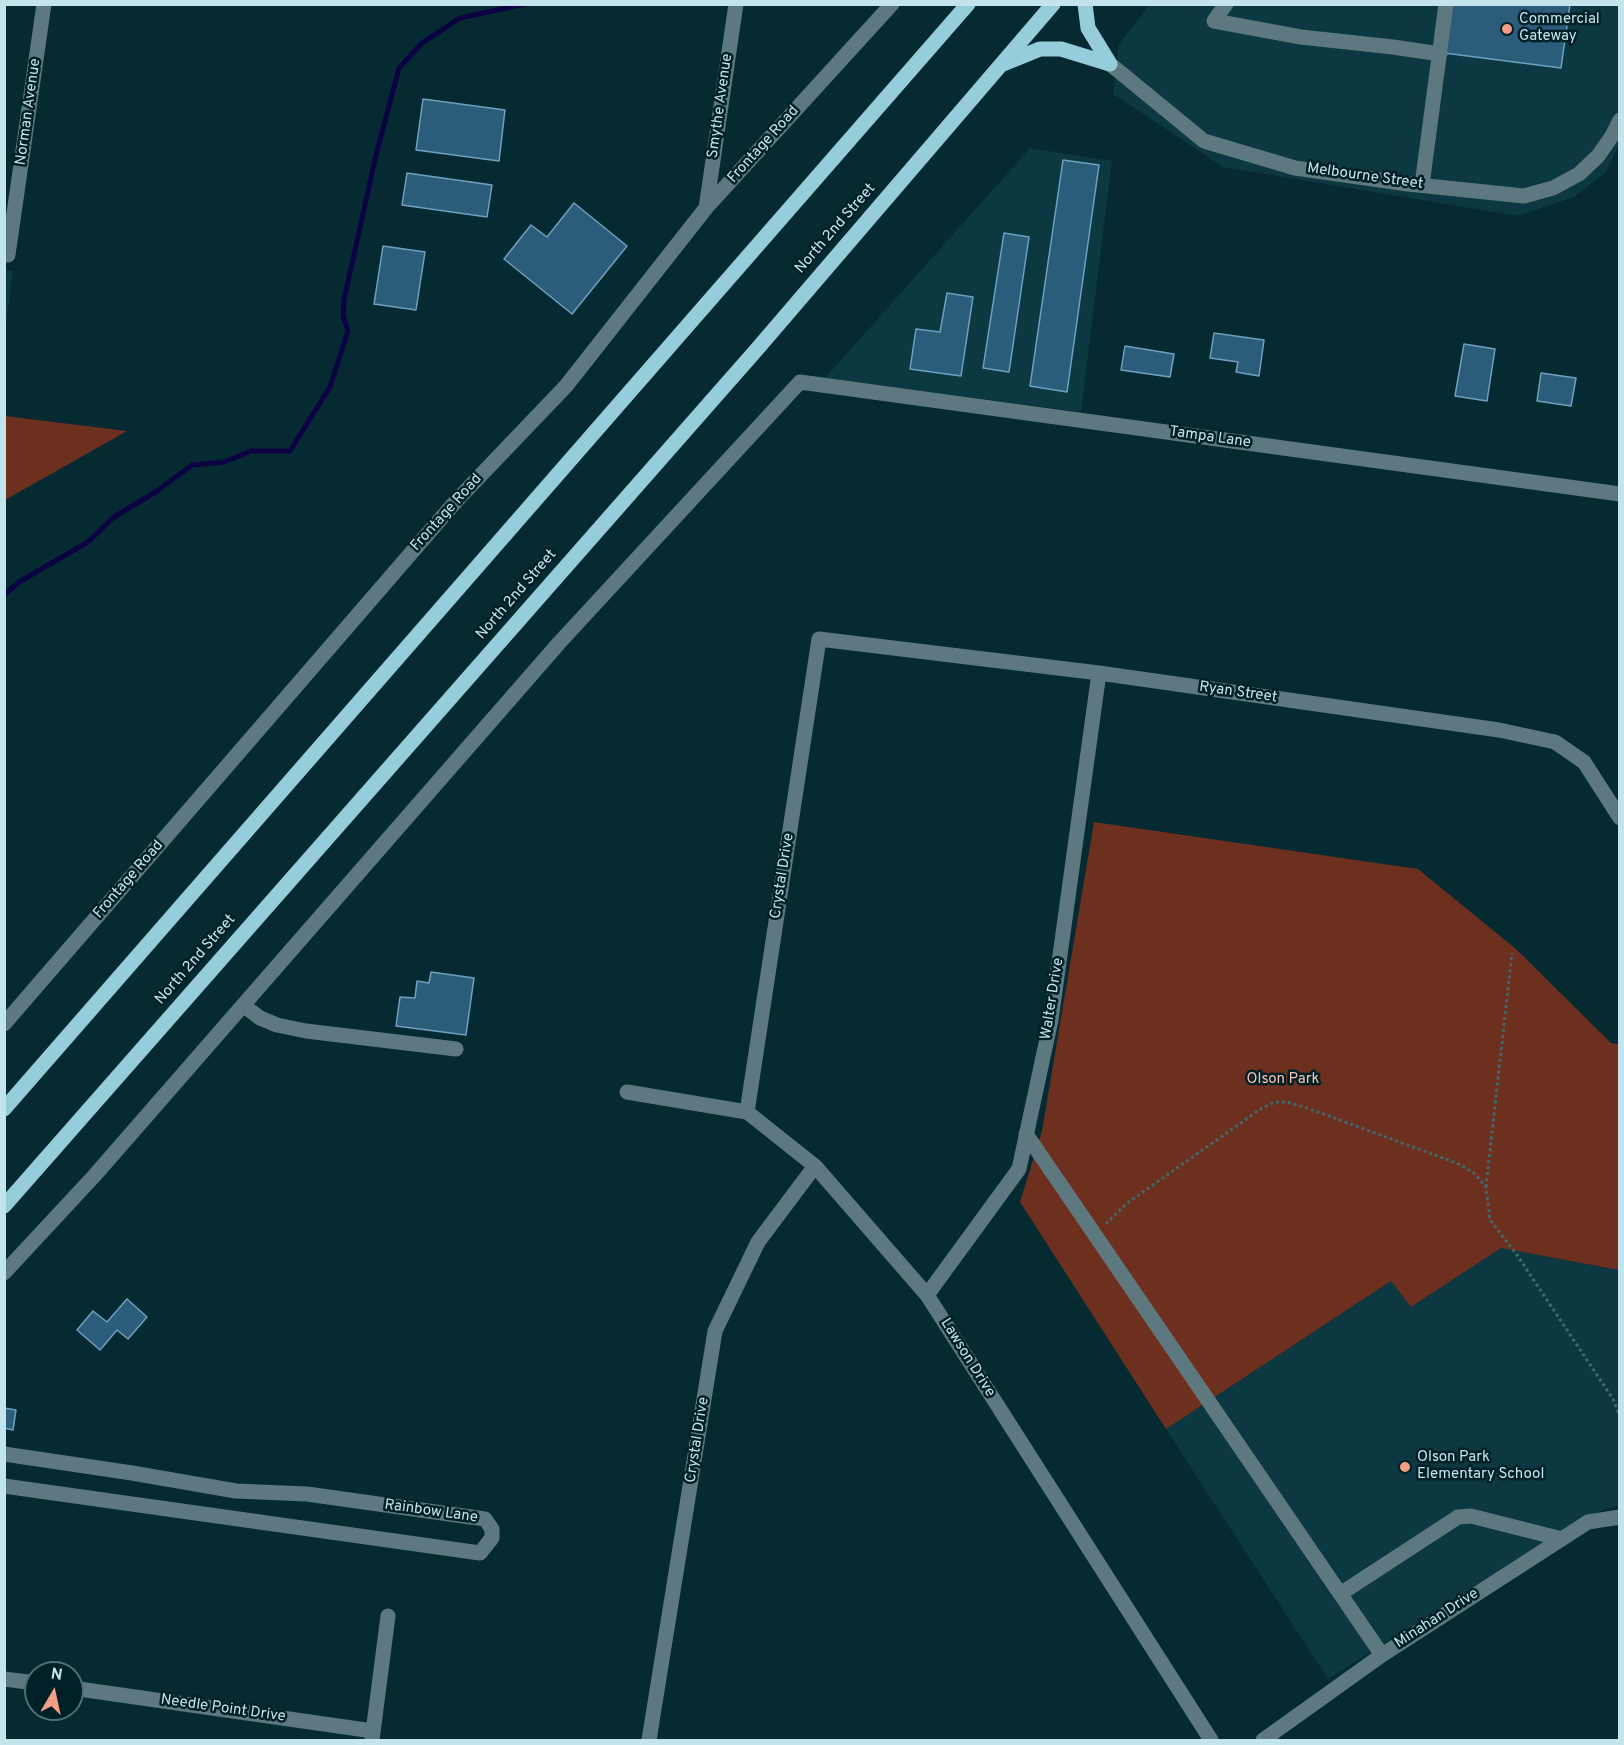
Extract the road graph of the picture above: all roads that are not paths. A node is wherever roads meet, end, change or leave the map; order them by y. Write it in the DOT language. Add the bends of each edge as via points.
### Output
graph roads {
  1 [pos="44,4"];
  2 [pos="736,4"];
  3 [pos="892,4"];
  4 [pos="968,4"];
  5 [pos="1053,4"];
  6 [pos="1085,4"];
  7 [pos="1226,4"];
  8 [pos="1446,4"];
  9 [pos="1440,54"];
  10 [pos="1110,64"];
  11 [pos="1000,65"];
  12 [pos="1620,120"];
  13 [pos="1422,185"];
  14 [pos="706,208"];
  15 [pos="8,255"];
  16 [pos="1620,494"];
  17 [pos="819,639"];
  18 [pos="1099,674"];
  19 [pos="1620,818"];
  20 [pos="243,1005"];
  21 [pos="4,1024"];
  22 [pos="456,1049"];
  23 [pos="627,1092"];
  24 [pos="4,1109"];
  25 [pos="747,1112"];
  26 [pos="1026,1134"];
  27 [pos="815,1166"];
  28 [pos="4,1206"];
  29 [pos="4,1273"];
  30 [pos="927,1295"];
  31 [pos="4,1454"];
  32 [pos="4,1486"];
  33 [pos="1620,1516"];
  34 [pos="1562,1539"];
  35 [pos="1340,1594"];
  36 [pos="388,1616"];
  37 [pos="1382,1655"];
  38 [pos="4,1678"];
  39 [pos="24,1681"];
  40 [pos="84,1690"];
  41 [pos="373,1736"];
  42 [pos="650,1740"];
  43 [pos="1211,1740"];
  44 [pos="1263,1740"];
  1 -- 15 [label="street, Norman Avenue"];
  2 -- 14 [label="street, Smythe Avenue"];
  3 -- 14 [label="street, Frontage Road"];
  4 -- 24 [label="main road"];
  5 -- 11 [label="main road, North 2nd Street"];
  6 -- 10 [label="main road" via="1088,28"];
  7 -- 9 [label="street" via="1214,21 1301,37"];
  8 -- 9 [label="street"];
  9 -- 13 [label="street"];
  10 -- 11 [label="main road" via="1061,49 1040,49"];
  10 -- 13 [label="street, Melbourne Street" via="1204,141 1295,168"];
  11 -- 28 [label="main road, North 2nd Street" via="750,357"];
  12 -- 13 [label="street, Melbourne Street" via="1599,156 1579,174 1553,188 1524,196"];
  14 -- 21 [label="street, Frontage Road" via="566,386 457,500"];
  16 -- 20 [label="street, Tampa Lane" via="800,382 559,643"];
  17 -- 18 [label="street, Ryan Street"];
  17 -- 25 [label="street, Crystal Drive"];
  18 -- 19 [label="street, Ryan Street" via="1499,730 1555,742 1584,762"];
  18 -- 26 [label="street, Walter Drive" via="1051,1020"];
  20 -- 22 [label="street" via="260,1018 306,1031"];
  20 -- 29 [label="street"];
  23 -- 25 [label="street, Lawson Drive"];
  25 -- 27 [label="street, Lawson Drive"];
  26 -- 30 [label="street, Walter Drive" via="1019,1169"];
  26 -- 35 [label="street"];
  27 -- 30 [label="street, Lawson Drive"];
  27 -- 42 [label="street, Crystal Drive" via="758,1242 715,1331"];
  30 -- 43 [label="street, Lawson Drive"];
  31 -- 32 [label="street, Rainbow Lane" via="236,1491 307,1494 485,1519 492,1529 492,1538 480,1553"];
  33 -- 34 [label="street, Minahan Drive" via="1588,1522"];
  34 -- 35 [label="street" via="1471,1516 1458,1517"];
  34 -- 37 [label="street, Minahan Drive"];
  35 -- 37 [label="street"];
  36 -- 41 [label="street"];
  37 -- 44 [label="street, Minahan Drive"];
  38 -- 39 [label="street"];
  40 -- 41 [label="street, Needle Point Drive"];
}
